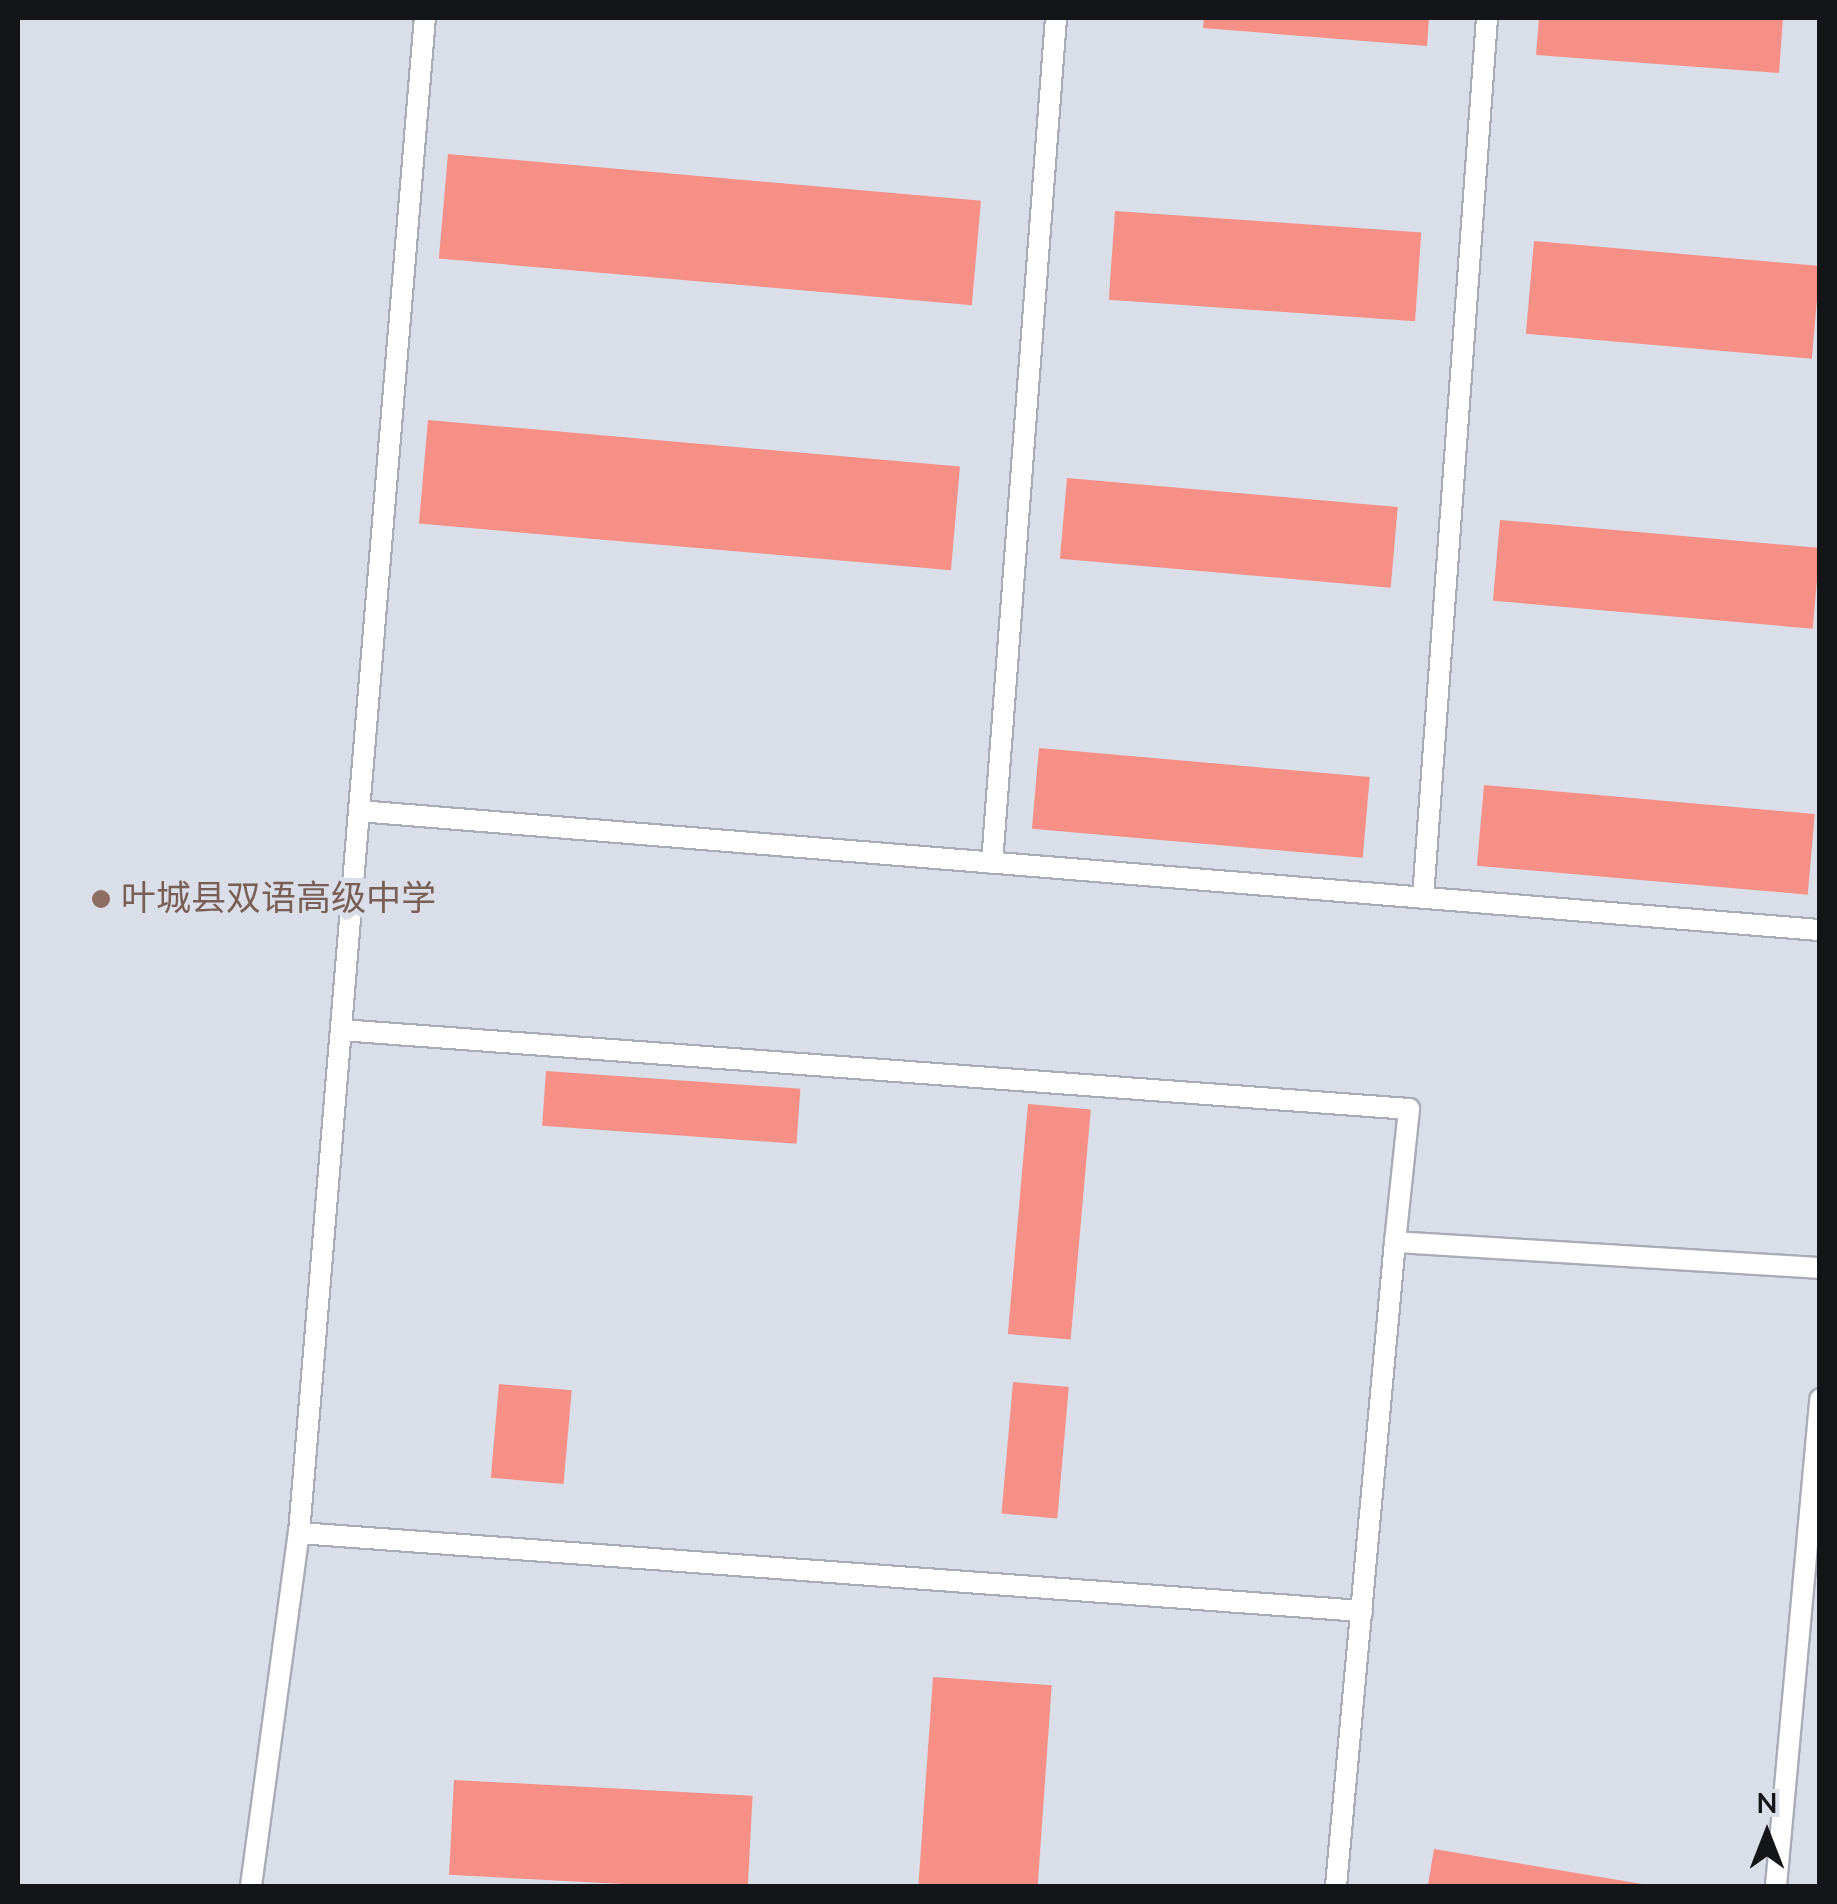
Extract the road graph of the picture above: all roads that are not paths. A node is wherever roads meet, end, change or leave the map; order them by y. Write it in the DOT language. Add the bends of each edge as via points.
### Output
graph roads {
  1 [pos="425,18"];
  2 [pos="1056,18"];
  3 [pos="1486,18"];
  4 [pos="359,811"];
  5 [pos="992,863"];
  6 [pos="1423,898"];
  7 [pos="1820,930"];
  8 [pos="341,1030"];
  9 [pos="1395,1242"];
  10 [pos="1820,1268"];
  11 [pos="1820,1399"];
  12 [pos="299,1533"];
  13 [pos="1362,1611"];
  14 [pos="250,1886"];
  15 [pos="1336,1886"];
  16 [pos="1776,1886"];
  1 -- 4 [label="lane"];
  2 -- 5 [label="lane"];
  3 -- 6 [label="lane"];
  4 -- 5 [label="lane"];
  4 -- 8 [label="lane"];
  5 -- 6 [label="lane"];
  6 -- 7 [label="lane"];
  8 -- 9 [label="lane" via="1408,1109"];
  8 -- 12 [label="lane"];
  9 -- 10 [label="lane"];
  9 -- 13 [label="lane"];
  11 -- 16 [label="lane"];
  12 -- 13 [label="lane"];
  12 -- 14 [label="lane"];
  13 -- 15 [label="lane"];
}
